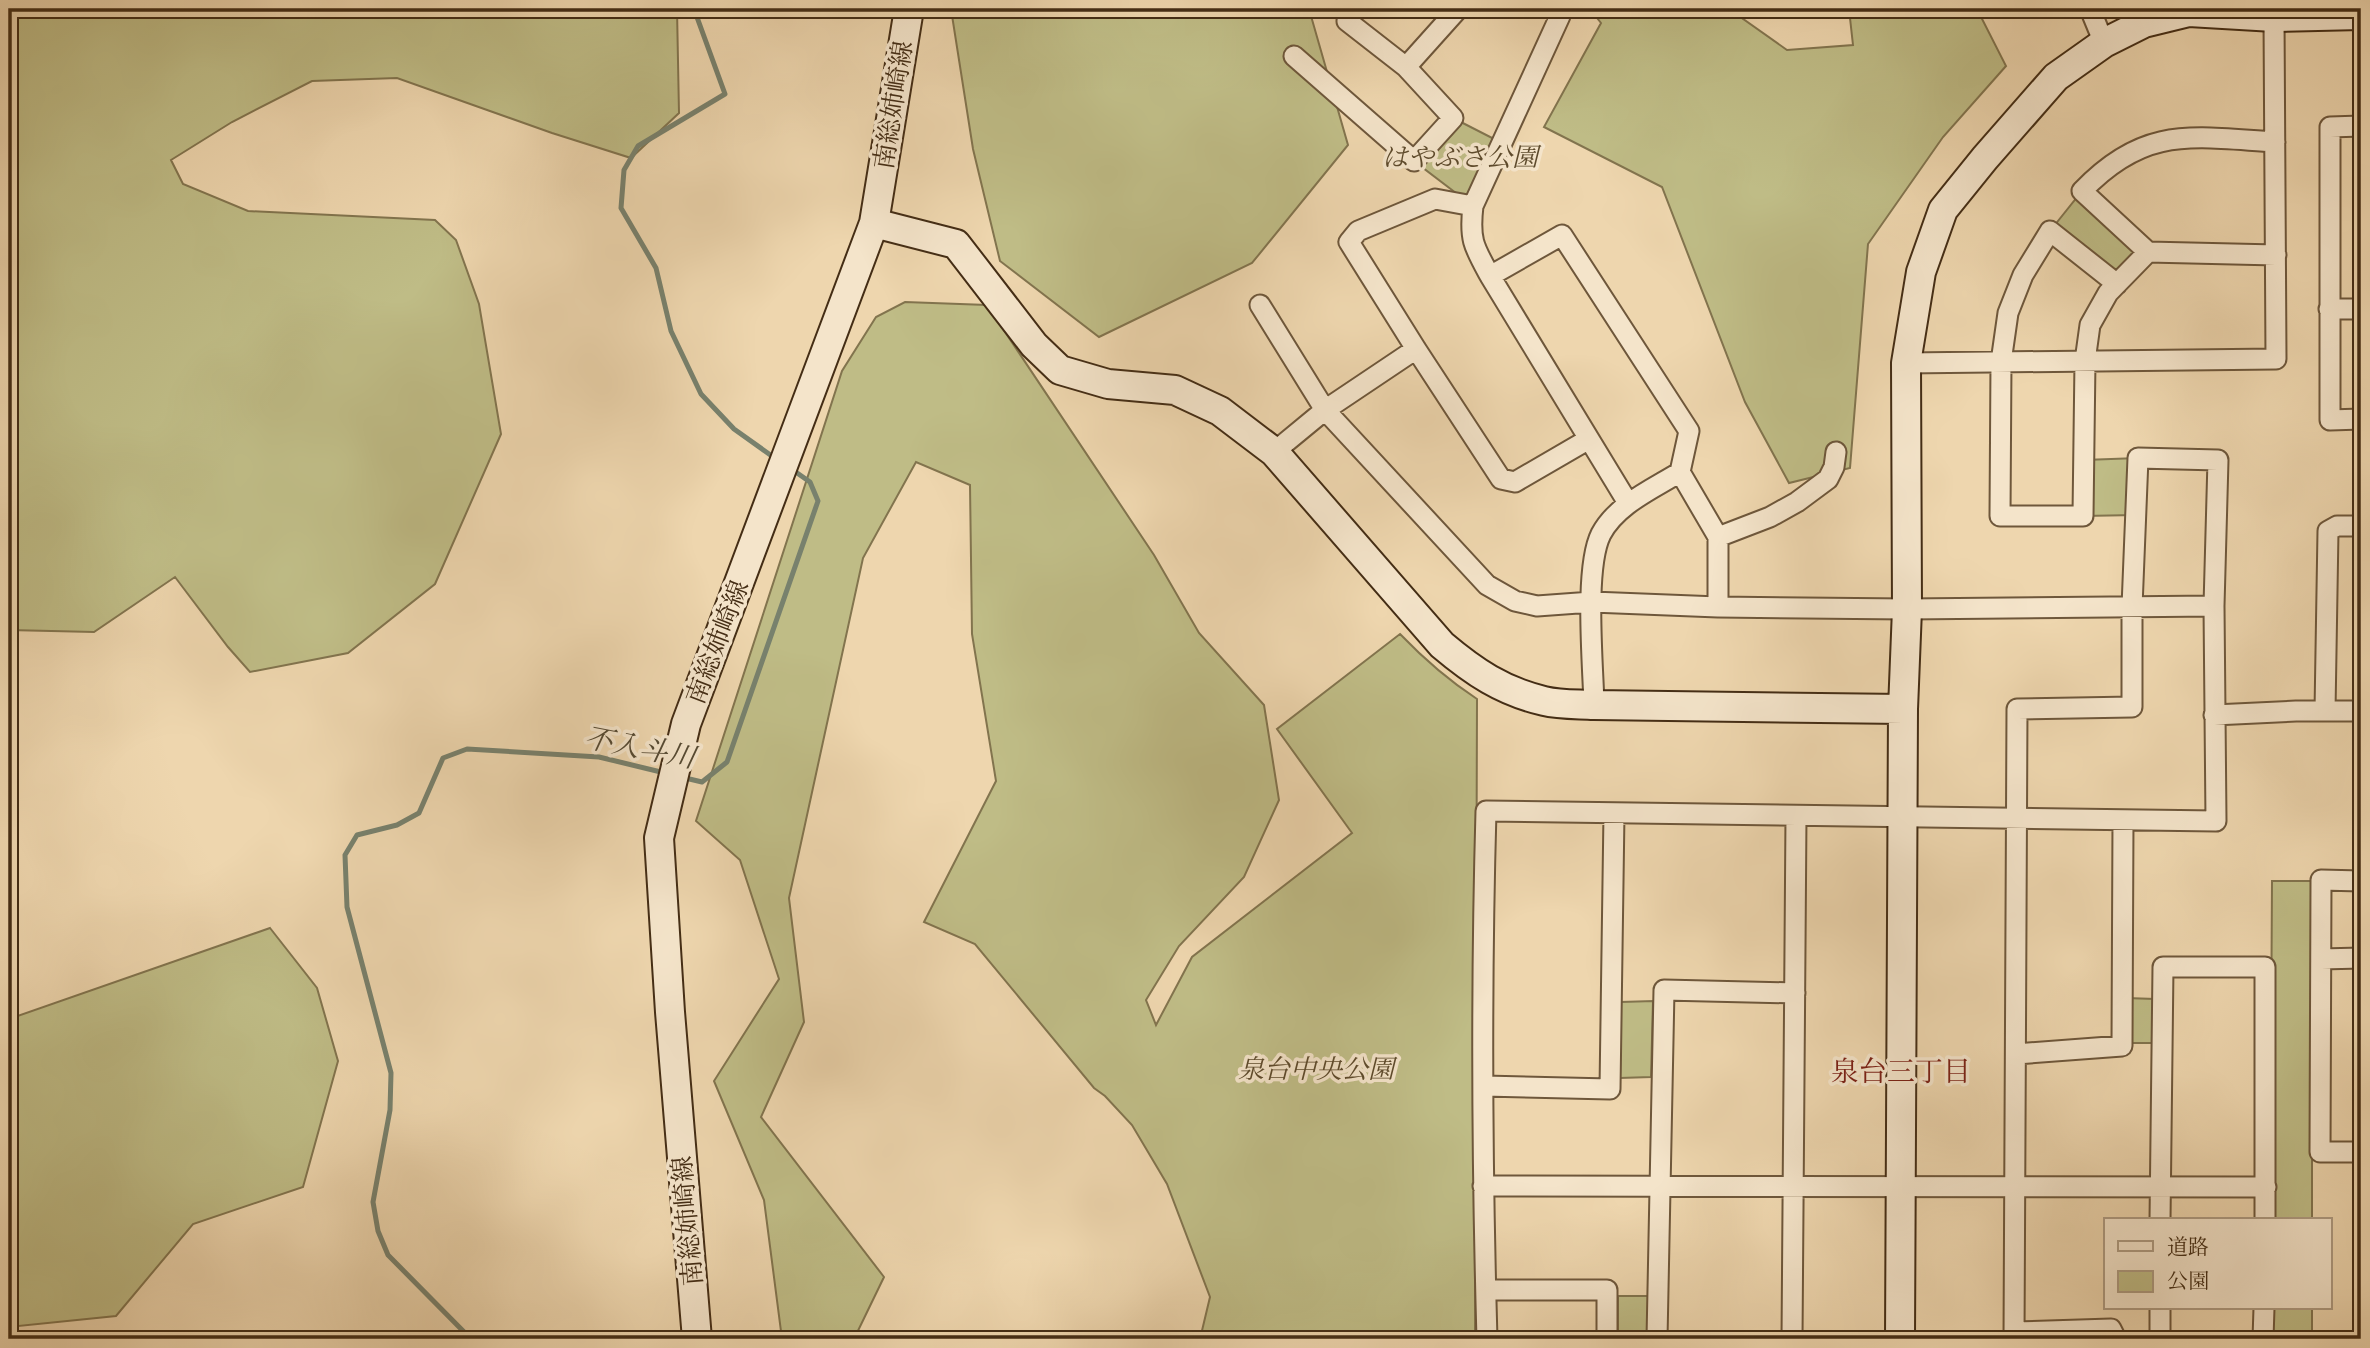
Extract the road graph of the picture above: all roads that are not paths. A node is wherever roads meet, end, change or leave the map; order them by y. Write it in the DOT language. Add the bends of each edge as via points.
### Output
graph roads {
  1 [pos="909,9"];
  2 [pos="1349,9"];
  3 [pos="1458,9"];
  4 [pos="1552,9"];
  5 [pos="2090,9"];
  6 [pos="2361,15"];
  7 [pos="2274,17"];
  8 [pos="2104,43"];
  9 [pos="1294,57"];
  10 [pos="1406,67"];
  11 [pos="2361,126"];
  12 [pos="2275,142"];
  13 [pos="1473,206"];
  14 [pos="874,223"];
  15 [pos="2148,252"];
  16 [pos="2276,255"];
  17 [pos="1490,276"];
  18 [pos="2117,284"];
  19 [pos="1260,305"];
  20 [pos="2329,309"];
  21 [pos="2361,309"];
  22 [pos="1416,349"];
  23 [pos="2085,361"];
  24 [pos="2001,362"];
  25 [pos="1906,363"];
  26 [pos="1325,410"];
  27 [pos="2361,419"];
  28 [pos="1589,439"];
  29 [pos="1274,452"];
  30 [pos="1836,452"];
  31 [pos="1680,472"];
  32 [pos="1628,503"];
  33 [pos="2361,526"];
  34 [pos="1718,537"];
  35 [pos="1592,602"];
  36 [pos="2214,606"];
  37 [pos="1718,607"];
  38 [pos="2132,607"];
  39 [pos="1907,609"];
  40 [pos="1594,705"];
  41 [pos="1903,709"];
  42 [pos="2325,711"];
  43 [pos="2361,711"];
  44 [pos="2214,715"];
  45 [pos="1614,813"];
  46 [pos="1796,816"];
  47 [pos="1904,817"];
  48 [pos="2017,818"];
  49 [pos="2123,820"];
  50 [pos="2361,881"];
  51 [pos="2361,958"];
  52 [pos="2320,959"];
  53 [pos="1795,993"];
  54 [pos="2015,1054"];
  55 [pos="1484,1086"];
  56 [pos="2361,1152"];
  57 [pos="1483,1186"];
  58 [pos="1659,1186"];
  59 [pos="1793,1186"];
  60 [pos="1900,1186"];
  61 [pos="2015,1186"];
  62 [pos="2160,1187"];
  63 [pos="2266,1187"];
  64 [pos="2160,1218"];
  65 [pos="2265,1218"];
  66 [pos="1486,1290"];
  67 [pos="2160,1310"];
  68 [pos="2263,1310"];
  69 [pos="2014,1336"];
  70 [pos="697,1339"];
  71 [pos="1487,1339"];
  72 [pos="1607,1339"];
  73 [pos="1657,1339"];
  74 [pos="1792,1339"];
  75 [pos="1900,1339"];
  76 [pos="2116,1339"];
  77 [pos="2160,1339"];
  78 [pos="2263,1339"];
  1 -- 14 [label="street, 南総姉崎線"];
  2 -- 10 [label="street" via="1347,21"];
  3 -- 10 [label="street"];
  4 -- 13 [label="street" via="1560,16"];
  5 -- 8 [label="street"];
  6 -- 7 [label="street"];
  7 -- 8 [label="street" via="2189,12 2144,23"];
  7 -- 12 [label="street"];
  8 -- 25 [label="street" via="2056,77 1943,211 1921,272"];
  9 -- 10 [label="street" via="1414,161 1453,118"];
  11 -- 20 [label="street" via="2330,127"];
  12 -- 15 [label="street" via="2187,137 2158,141 2120,157 2097,176 2082,191"];
  12 -- 16 [label="street"];
  13 -- 17 [label="street" via="1472,243"];
  13 -- 22 [label="street" via="1435,199 1358,231 1349,242"];
  14 -- 29 [label="street" via="956,244 1034,345 1059,370 1108,384 1175,390 1220,411"];
  14 -- 70 [label="street, 南総姉崎線" via="687,724 659,838"];
  15 -- 16 [label="street"];
  15 -- 18 [label="street"];
  16 -- 23 [label="street" via="2276,359"];
  17 -- 28 [label="street"];
  17 -- 31 [label="street" via="1562,235 1689,431"];
  18 -- 23 [label="street" via="2090,325"];
  18 -- 24 [label="street" via="2050,231 2023,275 2008,313"];
  19 -- 26 [label="street"];
  20 -- 21 [label="street"];
  20 -- 27 [label="street" via="2330,419"];
  22 -- 26 [label="street"];
  22 -- 28 [label="street" via="1501,479 1515,482"];
  23 -- 24 [label="street"];
  23 -- 24 [label="street" via="2083,516 2000,516"];
  24 -- 25 [label="street"];
  25 -- 39 [label="street"];
  26 -- 29 [label="street"];
  26 -- 35 [label="street" via="1487,585 1515,601 1536,606"];
  28 -- 32 [label="street"];
  29 -- 40 [label="street" via="1424,626 1473,671 1503,688 1546,701"];
  30 -- 34 [label="street" via="1828,479 1797,502"];
  31 -- 32 [label="street"];
  31 -- 34 [label="street"];
  32 -- 35 [label="street" via="1601,535 1593,562"];
  33 -- 42 [label="street" via="2328,530"];
  34 -- 37 [label="street"];
  35 -- 37 [label="street"];
  35 -- 40 [label="street"];
  36 -- 38 [label="street"];
  36 -- 38 [label="street" via="2218,460 2138,458"];
  36 -- 44 [label="street"];
  37 -- 39 [label="street"];
  38 -- 39 [label="street"];
  38 -- 48 [label="street" via="2132,707 2017,709"];
  39 -- 41 [label="street"];
  40 -- 41 [label="street"];
  41 -- 47 [label="street"];
  42 -- 43 [label="street"];
  42 -- 44 [label="street"];
  44 -- 49 [label="street" via="2216,821"];
  45 -- 46 [label="street"];
  45 -- 55 [label="street" via="1610,1089"];
  45 -- 55 [label="street" via="1486,811"];
  46 -- 47 [label="street"];
  46 -- 53 [label="street"];
  47 -- 48 [label="street"];
  47 -- 60 [label="street"];
  48 -- 49 [label="street"];
  48 -- 54 [label="street"];
  49 -- 54 [label="street" via="2122,1046"];
  50 -- 52 [label="street" via="2321,880"];
  51 -- 52 [label="street"];
  52 -- 56 [label="street" via="2320,1152"];
  53 -- 58 [label="street" via="1664,990"];
  53 -- 59 [label="street"];
  54 -- 61 [label="street"];
  55 -- 57 [label="street"];
  57 -- 58 [label="street"];
  57 -- 66 [label="street"];
  58 -- 59 [label="street"];
  58 -- 73 [label="street"];
  59 -- 60 [label="street"];
  59 -- 74 [label="street"];
  60 -- 61 [label="street"];
  60 -- 75 [label="street"];
  61 -- 62 [label="street"];
  61 -- 69 [label="street"];
  62 -- 63 [label="street"];
  62 -- 63 [label="street" via="2163,967 2265,967"];
  62 -- 64 [label="street"];
  63 -- 65 [label="street"];
  66 -- 71 [label="street"];
  66 -- 72 [label="street" via="1607,1290"];
  67 -- 77 [label="street"];
  68 -- 78 [label="street"];
  69 -- 76 [label="street" via="2111,1329"];
}
